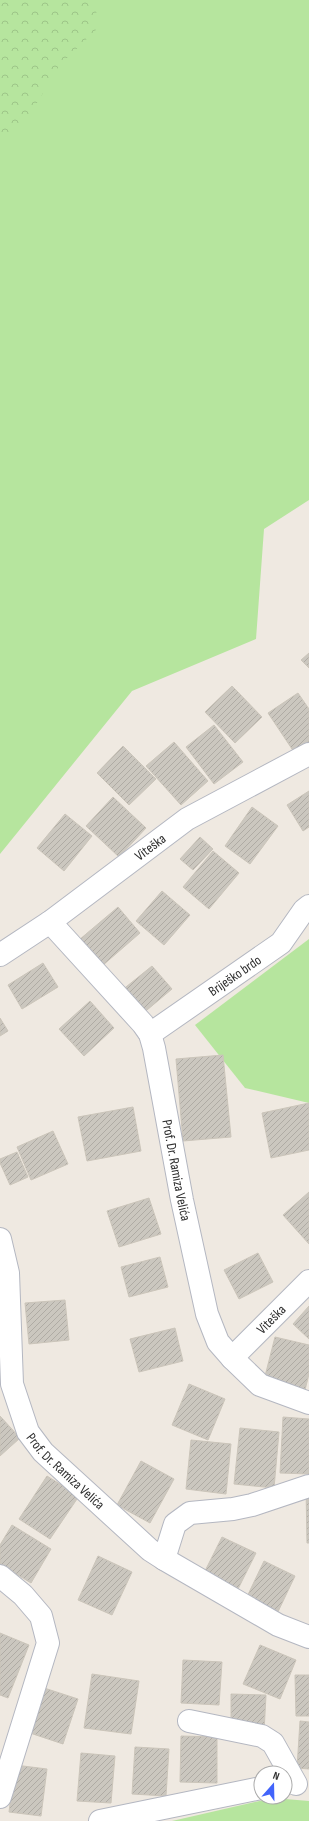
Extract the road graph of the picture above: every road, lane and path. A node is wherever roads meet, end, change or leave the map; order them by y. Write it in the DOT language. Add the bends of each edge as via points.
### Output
graph roads {
  1 [pos="309,754"];
  2 [pos="309,906"];
  3 [pos="50,922"];
  4 [pos="0,955"];
  5 [pos="150,1034"];
  6 [pos="0,1239"];
  7 [pos="309,1281"];
  8 [pos="232,1358"];
  9 [pos="309,1403"];
  10 [pos="309,1486"];
  11 [pos="164,1559"];
  12 [pos="0,1576"];
  13 [pos="309,1637"];
  14 [pos="189,1721"];
  15 [pos="297,1784"];
  16 [pos="253,1790"];
  17 [pos="0,1797"];
  18 [pos="100,1821"];
  1 -- 3 [label="street, Viteška" via="187,819"];
  2 -- 5 [label="street, Briješko brdo" via="281,943"];
  3 -- 4 [label="street, Viteška"];
  3 -- 5 [label="street, Prof. Dr. Ramiza Velića"];
  5 -- 8 [label="street, Prof. Dr. Ramiza Velića" via="207,1314 218,1342"];
  6 -- 11 [label="street, Prof. Dr. Ramiza Velića" via="8,1273 12,1384 28,1432 43,1452 150,1550"];
  7 -- 8 [label="street, Viteška"];
  8 -- 9 [label="street, Prof. Dr. Ramiza Velića" via="260,1385"];
  10 -- 11 [label="street" via="252,1505 190,1513 175,1524"];
  11 -- 13 [label="street, Prof. Dr. Ramiza Velića" via="278,1625"];
  12 -- 17 [label="street" via="23,1595 42,1616 48,1643"];
  14 -- 15 [label="street" via="268,1739 274,1743"];
  16 -- 18 [label="street"];
}
